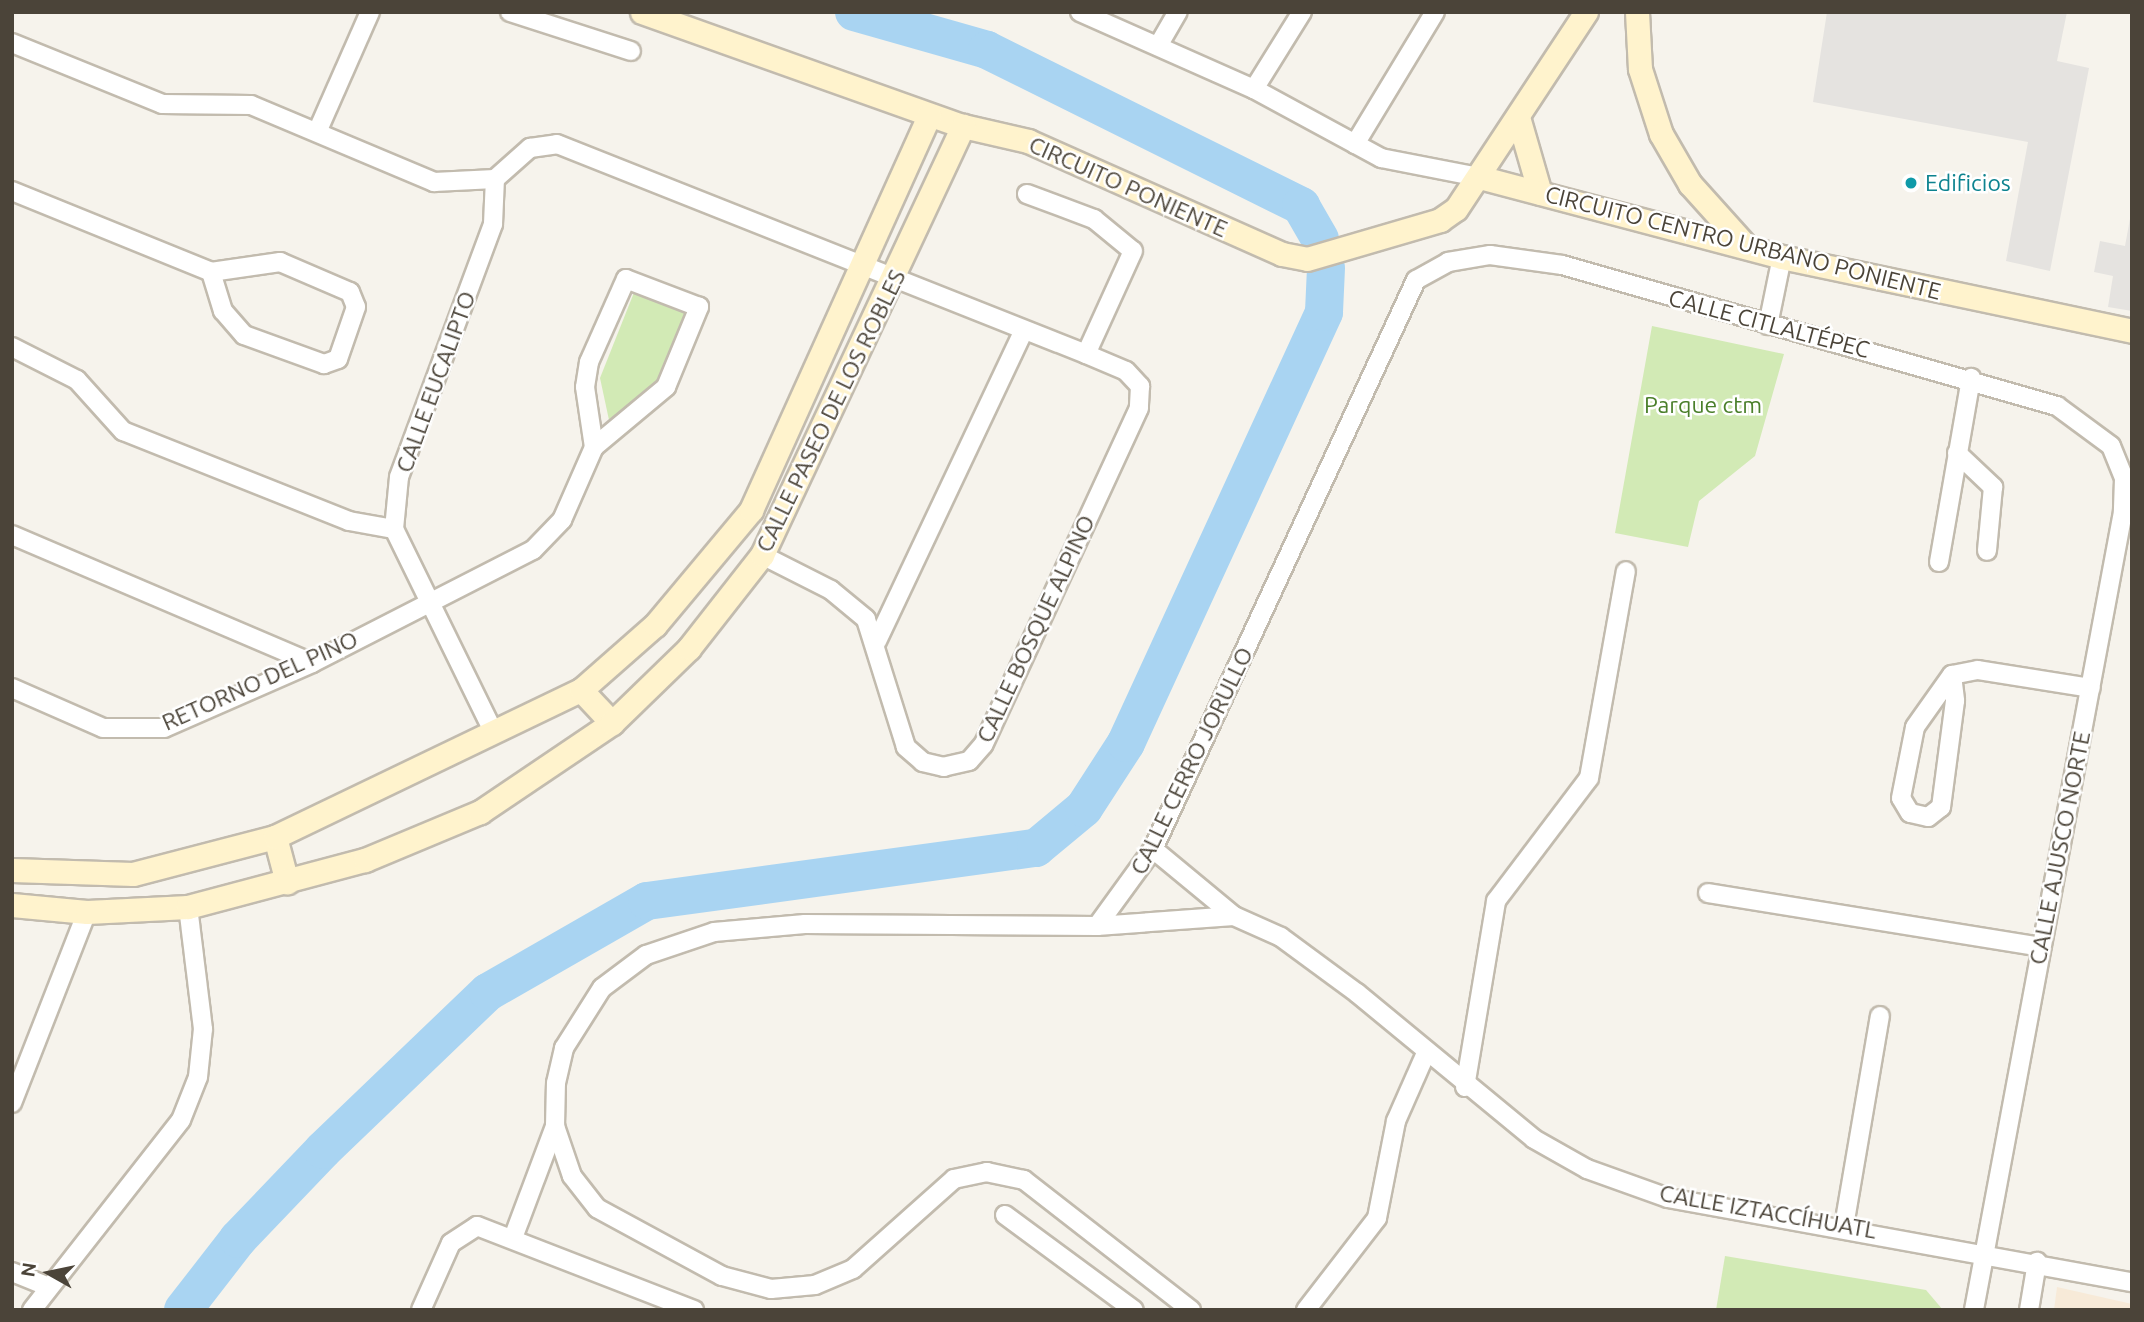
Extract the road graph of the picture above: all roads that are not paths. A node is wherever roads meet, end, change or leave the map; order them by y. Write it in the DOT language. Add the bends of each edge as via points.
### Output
graph roads {
  1 [pos="370,12"];
  2 [pos="510,12"];
  3 [pos="642,12"];
  4 [pos="1080,12"];
  5 [pos="1178,12"];
  6 [pos="1302,12"];
  7 [pos="1435,12"];
  8 [pos="1586,12"];
  9 [pos="1637,12"];
  10 [pos="12,43"];
  11 [pos="1158,46"];
  12 [pos="631,51"];
  13 [pos="1254,89"];
  14 [pos="929,115"];
  15 [pos="1518,117"];
  16 [pos="963,126"];
  17 [pos="318,130"];
  18 [pos="1355,144"];
  19 [pos="1479,177"];
  20 [pos="495,179"];
  21 [pos="12,191"];
  22 [pos="1540,193"];
  23 [pos="1027,194"];
  24 [pos="1745,245"];
  25 [pos="1782,257"];
  26 [pos="864,269"];
  27 [pos="211,272"];
  28 [pos="1416,280"];
  29 [pos="895,281"];
  30 [pos="1768,325"];
  31 [pos="2132,331"];
  32 [pos="1023,332"];
  33 [pos="12,347"];
  34 [pos="1086,354"];
  35 [pos="1971,378"];
  36 [pos="2111,446"];
  37 [pos="594,447"];
  38 [pos="1957,453"];
  39 [pos="394,529"];
  40 [pos="12,535"];
  41 [pos="1987,551"];
  42 [pos="762,555"];
  43 [pos="1938,562"];
  44 [pos="1626,571"];
  45 [pos="425,600"];
  46 [pos="877,642"];
  47 [pos="312,663"];
  48 [pos="1952,675"];
  49 [pos="12,688"];
  50 [pos="2091,688"];
  51 [pos="581,690"];
  52 [pos="612,723"];
  53 [pos="494,733"];
  54 [pos="275,837"];
  55 [pos="1153,849"];
  56 [pos="12,870"];
  57 [pos="287,883"];
  58 [pos="1708,892"];
  59 [pos="12,905"];
  60 [pos="188,907"];
  61 [pos="87,912"];
  62 [pos="1234,916"];
  63 [pos="1097,926"];
  64 [pos="2040,947"];
  65 [pos="1881,1016"];
  66 [pos="1426,1053"];
  67 [pos="1465,1087"];
  68 [pos="12,1103"];
  69 [pos="555,1126"];
  70 [pos="1005,1215"];
  71 [pos="1844,1226"];
  72 [pos="513,1238"];
  73 [pos="1984,1251"];
  74 [pos="2037,1262"];
  75 [pos="12,1272"];
  76 [pos="2132,1282"];
  77 [pos="47,1286"];
  78 [pos="32,1310"];
  79 [pos="421,1310"];
  80 [pos="694,1310"];
  81 [pos="1134,1310"];
  82 [pos="1191,1310"];
  83 [pos="1306,1310"];
  84 [pos="1974,1310"];
  85 [pos="2029,1310"];
  1 -- 17 [label="street"];
  2 -- 12 [label="street"];
  3 -- 14 [label="main road, CIRCUITO PONIENTE"];
  4 -- 11 [label="street"];
  5 -- 11 [label="street"];
  6 -- 13 [label="street"];
  7 -- 18 [label="street"];
  8 -- 15 [label="main road, CIRCUITO PONIENTE"];
  9 -- 24 [label="main road" via="1640,69 1661,134 1690,184"];
  10 -- 17 [label="street" via="162,104 251,105"];
  11 -- 13 [label="street"];
  13 -- 18 [label="street"];
  14 -- 16 [label="main road, CIRCUITO PONIENTE"];
  14 -- 26 [label="main road, CALLE PASEO DE LOS ROBLES"];
  15 -- 19 [label="main road, CIRCUITO PONIENTE"];
  15 -- 22 [label="main road"];
  16 -- 19 [label="main road, CIRCUITO PONIENTE" via="1028,141 1282,254 1307,259 1440,219 1467,198"];
  16 -- 29 [label="main road, CALLE PASEO DE LOS ROBLES"];
  17 -- 20 [label="street" via="434,182"];
  18 -- 19 [label="street" via="1411,169"];
  19 -- 22 [label="main road, CIRCUITO CENTRO URBANO PONIENTE"];
  20 -- 26 [label="street" via="530,148 557,144"];
  20 -- 39 [label="street, CALLE EUCALIPTO" via="494,224 399,477"];
  21 -- 27 [label="street"];
  22 -- 24 [label="main road, CIRCUITO CENTRO URBANO PONIENTE"];
  23 -- 34 [label="street" via="1094,219 1133,251"];
  24 -- 25 [label="main road, CIRCUITO CENTRO URBANO PONIENTE"];
  25 -- 30 [label="street"];
  25 -- 31 [label="main road, CIRCUITO CENTRO URBANO PONIENTE"];
  26 -- 29 [label="street"];
  26 -- 51 [label="main road, CALLE PASEO DE LOS ROBLES" via="764,488 728,545 655,625"];
  27 -- 27 [label="street" via="280,262 350,292 356,307 338,359 324,364 244,335 223,311"];
  28 -- 30 [label="street, CALLE CITLALTÉPEC" via="1448,262 1490,256 1562,265"];
  28 -- 55 [label="street, CALLE CERRO JORULLO"];
  29 -- 32 [label="street"];
  29 -- 42 [label="main road, CALLE PASEO DE LOS ROBLES"];
  30 -- 35 [label="street, CALLE CITLALTÉPEC"];
  32 -- 34 [label="street"];
  32 -- 46 [label="street"];
  33 -- 39 [label="street" via="77,380 123,431 349,521"];
  34 -- 46 [label="street, CALLE BOSQUE ALPINO" via="1126,371 1140,386 1139,408 983,745 969,761 944,767 923,762 906,747"];
  35 -- 36 [label="street, CALLE CITLALTÉPEC" via="2057,406"];
  35 -- 38 [label="street"];
  36 -- 50 [label="street, CALLE AJUSCO NORTE" via="2124,479 2123,512"];
  37 -- 37 [label="street" via="585,387 589,362 626,279 699,307 666,387"];
  37 -- 45 [label="street, RETORNO DEL PINO" via="562,520 533,550"];
  38 -- 41 [label="street" via="1993,487"];
  38 -- 43 [label="street"];
  39 -- 45 [label="street, CALLE EUCALIPTO"];
  40 -- 47 [label="street"];
  42 -- 46 [label="street, CALLE BOSQUE ALPINO" via="831,590 866,619"];
  42 -- 52 [label="main road, CALLE PASEO DE LOS ROBLES" via="689,648"];
  44 -- 67 [label="street" via="1589,778 1496,901"];
  45 -- 47 [label="street, RETORNO DEL PINO"];
  45 -- 53 [label="street, CALLE EUCALIPTO"];
  47 -- 49 [label="street, RETORNO DEL PINO" via="164,728 134,733 103,728"];
  48 -- 48 [label="street" via="1914,727 1901,798 1910,813 1928,817 1941,807 1955,701"];
  48 -- 50 [label="street" via="1978,670"];
  50 -- 64 [label="street, CALLE AJUSCO NORTE"];
  51 -- 52 [label="main road"];
  51 -- 53 [label="main road, CALLE PASEO DE LOS ROBLES"];
  52 -- 57 [label="main road, CALLE PASEO DE LOS ROBLES" via="480,812 424,840"];
  53 -- 54 [label="main road, CALLE PASEO DE LOS ROBLES"];
  54 -- 56 [label="main road, CALLE PASEO DE LOS ROBLES" via="133,874"];
  54 -- 57 [label="main road"];
  55 -- 62 [label="street, CALLE IZTACCÍHUATL"];
  55 -- 63 [label="street, CALLE CERRO JORULLO"];
  57 -- 60 [label="main road, CALLE PASEO DE LOS ROBLES"];
  58 -- 64 [label="street"];
  59 -- 61 [label="main road, CALLE PASEO DE LOS ROBLES"];
  60 -- 61 [label="main road, CALLE PASEO DE LOS ROBLES"];
  60 -- 77 [label="street" via="203,1029 194,1088 181,1120"];
  61 -- 68 [label="street"];
  62 -- 63 [label="street, CALLE IZTACCÍHUATL"];
  62 -- 66 [label="street, CALLE IZTACCÍHUATL" via="1281,937"];
  63 -- 69 [label="street" via="805,924 714,932 646,955 602,988 579,1017 564,1048"];
  64 -- 73 [label="street, CALLE AJUSCO NORTE"];
  65 -- 71 [label="street"];
  66 -- 67 [label="street, CALLE IZTACCÍHUATL"];
  66 -- 83 [label="street" via="1405,1091 1377,1217"];
  67 -- 71 [label="street, CALLE IZTACCÍHUATL" via="1587,1169 1668,1198"];
  69 -- 72 [label="street"];
  69 -- 82 [label="street" via="572,1176 597,1208 722,1276 771,1289 815,1285 853,1269 954,1179 987,1172 1024,1180"];
  70 -- 81 [label="street"];
  71 -- 73 [label="street, CALLE IZTACCÍHUATL"];
  72 -- 79 [label="street" via="477,1226 463,1230"];
  72 -- 80 [label="street"];
  73 -- 74 [label="street, CALLE IZTACCÍHUATL"];
  73 -- 84 [label="street, CALLE AJUSCO NORTE"];
  74 -- 76 [label="street, CALLE IZTACCÍHUATL"];
  74 -- 85 [label="street"];
  75 -- 77 [label="street"];
  77 -- 78 [label="street"];
}
